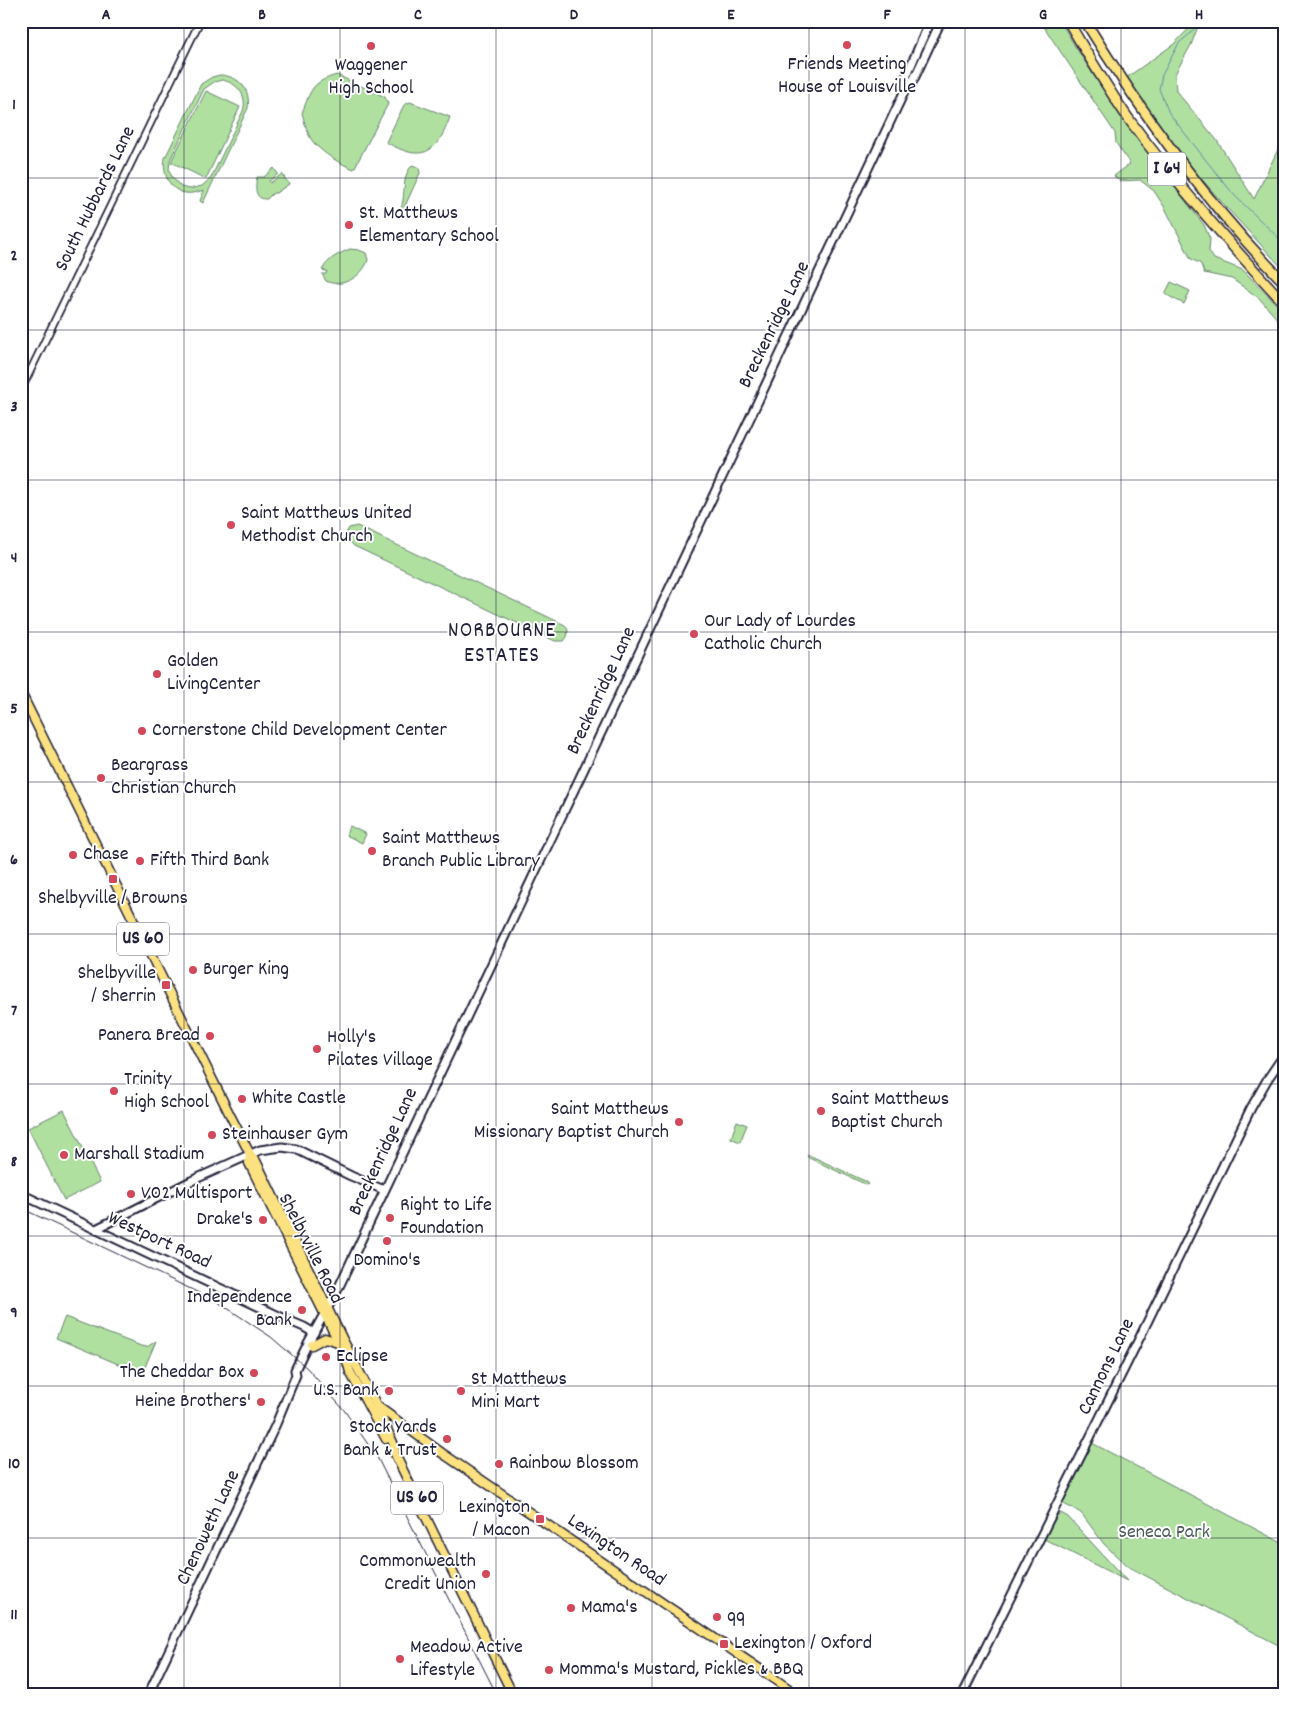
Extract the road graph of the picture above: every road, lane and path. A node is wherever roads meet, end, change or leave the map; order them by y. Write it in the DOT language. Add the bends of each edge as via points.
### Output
graph roads {
  1 [pos="200,21"];
  2 [pos="930,21"];
  3 [pos="941,21"];
  4 [pos="1068,21"];
  5 [pos="1085,21"];
  6 [pos="909,82"];
  7 [pos="1284,282"];
  8 [pos="1284,303"];
  9 [pos="21,390"];
  10 [pos="21,693"];
  11 [pos="1284,1055"];
  12 [pos="250,1154"];
  13 [pos="384,1190"];
  14 [pos="21,1194"];
  15 [pos="96,1229"];
  16 [pos="326,1310"];
  17 [pos="283,1318"];
  18 [pos="313,1334"];
  19 [pos="338,1342"];
  20 [pos="310,1344"];
  21 [pos="349,1356"];
  22 [pos="377,1406"];
  23 [pos="380,1414"];
  24 [pos="397,1426"];
  25 [pos="416,1435"];
  26 [pos="389,1436"];
  27 [pos="394,1451"];
  28 [pos="148,1695"];
  29 [pos="514,1695"];
  30 [pos="798,1695"];
  31 [pos="962,1695"];
  1 -- 9 [label="street, South Hubbards Lane"];
  2 -- 6 [label="main road, Breckenridge Lane" via="906,77"];
  3 -- 6 [label="main road, Breckenridge Lane" via="913,81"];
  4 -- 8 [label="highway, I 64" via="1130,121 1223,237"];
  5 -- 7 [label="highway, I 64" via="1178,158"];
  6 -- 13 [label="main road, Breckenridge Lane"];
  10 -- 12 [label="main road, Shelbyville Road / US 60"];
  11 -- 31 [label="main road, Cannons Lane" via="1251,1108"];
  12 -- 13 [label="main road" via="282,1147 296,1149"];
  12 -- 15 [label="main road"];
  12 -- 16 [label="main road, Shelbyville Road" via="256,1160"];
  13 -- 16 [label="main road, Breckenridge Lane"];
  14 -- 15 [label="main road, Westport Road"];
  15 -- 17 [label="main road, Westport Road"];
  16 -- 18 [label="main road, Chenoweth Lane"];
  16 -- 19 [label="main road, Shelbyville Road"];
  16 -- 21 [label="main road, Shelbyville Road"];
  17 -- 18 [label="main road, Westport Road"];
  17 -- 20 [label="main road, Westport Road" via="304,1332"];
  18 -- 20 [label="main road, Chenoweth Lane"];
  19 -- 20 [label="main road" via="325,1338"];
  19 -- 21 [label="main road, Shelbyville Road"];
  20 -- 28 [label="main road, Chenoweth Lane" via="276,1424"];
  21 -- 22 [label="main road"];
  21 -- 23 [label="main road, Lexington Road" via="370,1404"];
  21 -- 27 [label="main road" via="350,1372"];
  22 -- 23 [label="main road"];
  22 -- 25 [label="main road, Lexington Road"];
  23 -- 24 [label="main road, Lexington Road"];
  23 -- 26 [label="main road"];
  24 -- 25 [label="main road, Lexington Road"];
  24 -- 26 [label="main road"];
  25 -- 30 [label="main road, Lexington Road"];
  26 -- 27 [label="main road"];
  27 -- 29 [label="main road, US 60"];
}
